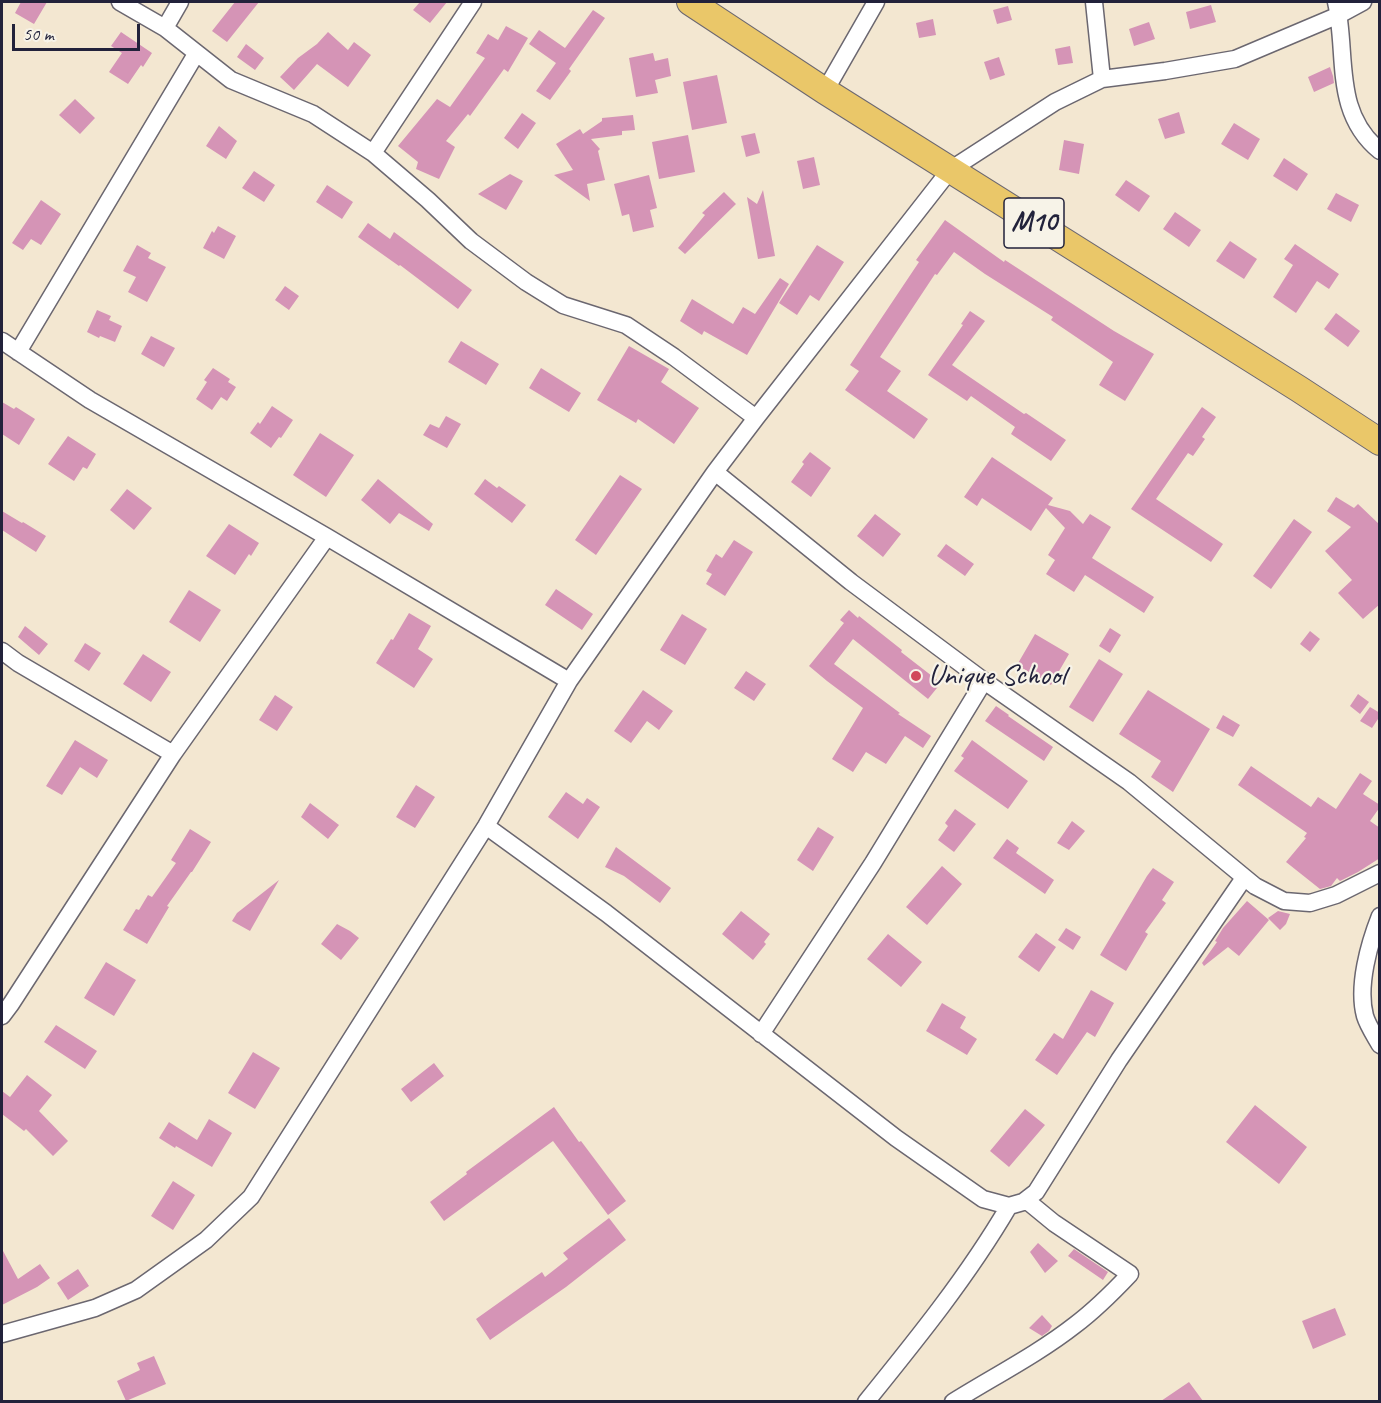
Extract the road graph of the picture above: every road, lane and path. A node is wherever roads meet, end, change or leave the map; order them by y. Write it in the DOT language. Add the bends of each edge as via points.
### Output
graph roads {
  1 [pos="120,2"];
  2 [pos="180,2"];
  3 [pos="473,2"];
  4 [pos="690,2"];
  5 [pos="876,2"];
  6 [pos="1094,2"];
  7 [pos="1363,2"];
  8 [pos="1338,8"];
  9 [pos="165,28"];
  10 [pos="196,54"];
  11 [pos="1102,79"];
  12 [pos="825,91"];
  13 [pos="1380,151"];
  14 [pos="373,153"];
  15 [pos="950,170"];
  16 [pos="2,341"];
  17 [pos="18,352"];
  18 [pos="756,418"];
  19 [pos="1380,442"];
  20 [pos="715,472"];
  21 [pos="327,537"];
  22 [pos="2,651"];
  23 [pos="569,681"];
  24 [pos="984,681"];
  25 [pos="173,754"];
  26 [pos="486,826"];
  27 [pos="1380,873"];
  28 [pos="1244,878"];
  29 [pos="1380,916"];
  30 [pos="2,1016"];
  31 [pos="761,1034"];
  32 [pos="1380,1045"];
  33 [pos="1026,1200"];
  34 [pos="1009,1206"];
  35 [pos="2,1334"];
  36 [pos="866,1401"];
  37 [pos="952,1401"];
  1 -- 9 [label="street"];
  2 -- 9 [label="street"];
  3 -- 14 [label="street"];
  4 -- 12 [label="main road, M10"];
  5 -- 12 [label="street"];
  6 -- 11 [label="street"];
  7 -- 8 [label="street"];
  8 -- 11 [label="street" via="1235,58"];
  8 -- 13 [label="street" via="1349,104 1356,125"];
  9 -- 10 [label="street"];
  10 -- 14 [label="street" via="231,80 313,114"];
  10 -- 17 [label="street"];
  11 -- 15 [label="street" via="1055,102"];
  12 -- 15 [label="main road, M10"];
  14 -- 18 [label="street" via="471,241 526,282 563,305 626,325"];
  15 -- 18 [label="street"];
  15 -- 19 [label="main road, M10"];
  16 -- 17 [label="street"];
  17 -- 21 [label="street" via="90,400"];
  18 -- 20 [label="street"];
  20 -- 23 [label="street"];
  20 -- 24 [label="street" via="850,582"];
  21 -- 23 [label="street"];
  21 -- 25 [label="street"];
  22 -- 25 [label="street"];
  23 -- 26 [label="street"];
  24 -- 28 [label="street" via="1129,782"];
  24 -- 31 [label="street" via="873,863"];
  25 -- 30 [label="street"];
  26 -- 31 [label="street" via="606,913"];
  26 -- 35 [label="street" via="251,1197 206,1240 136,1290 95,1308"];
  27 -- 28 [label="street" via="1336,896 1310,903 1284,901"];
  28 -- 33 [label="street" via="1119,1060 1041,1185"];
  29 -- 32 [label="street" via="1371,938 1361,990 1365,1017"];
  31 -- 34 [label="street" via="983,1199"];
  33 -- 34 [label="street"];
  33 -- 37 [label="street" via="1130,1274 1076,1325"];
  34 -- 36 [label="street" via="921,1335"];
}
